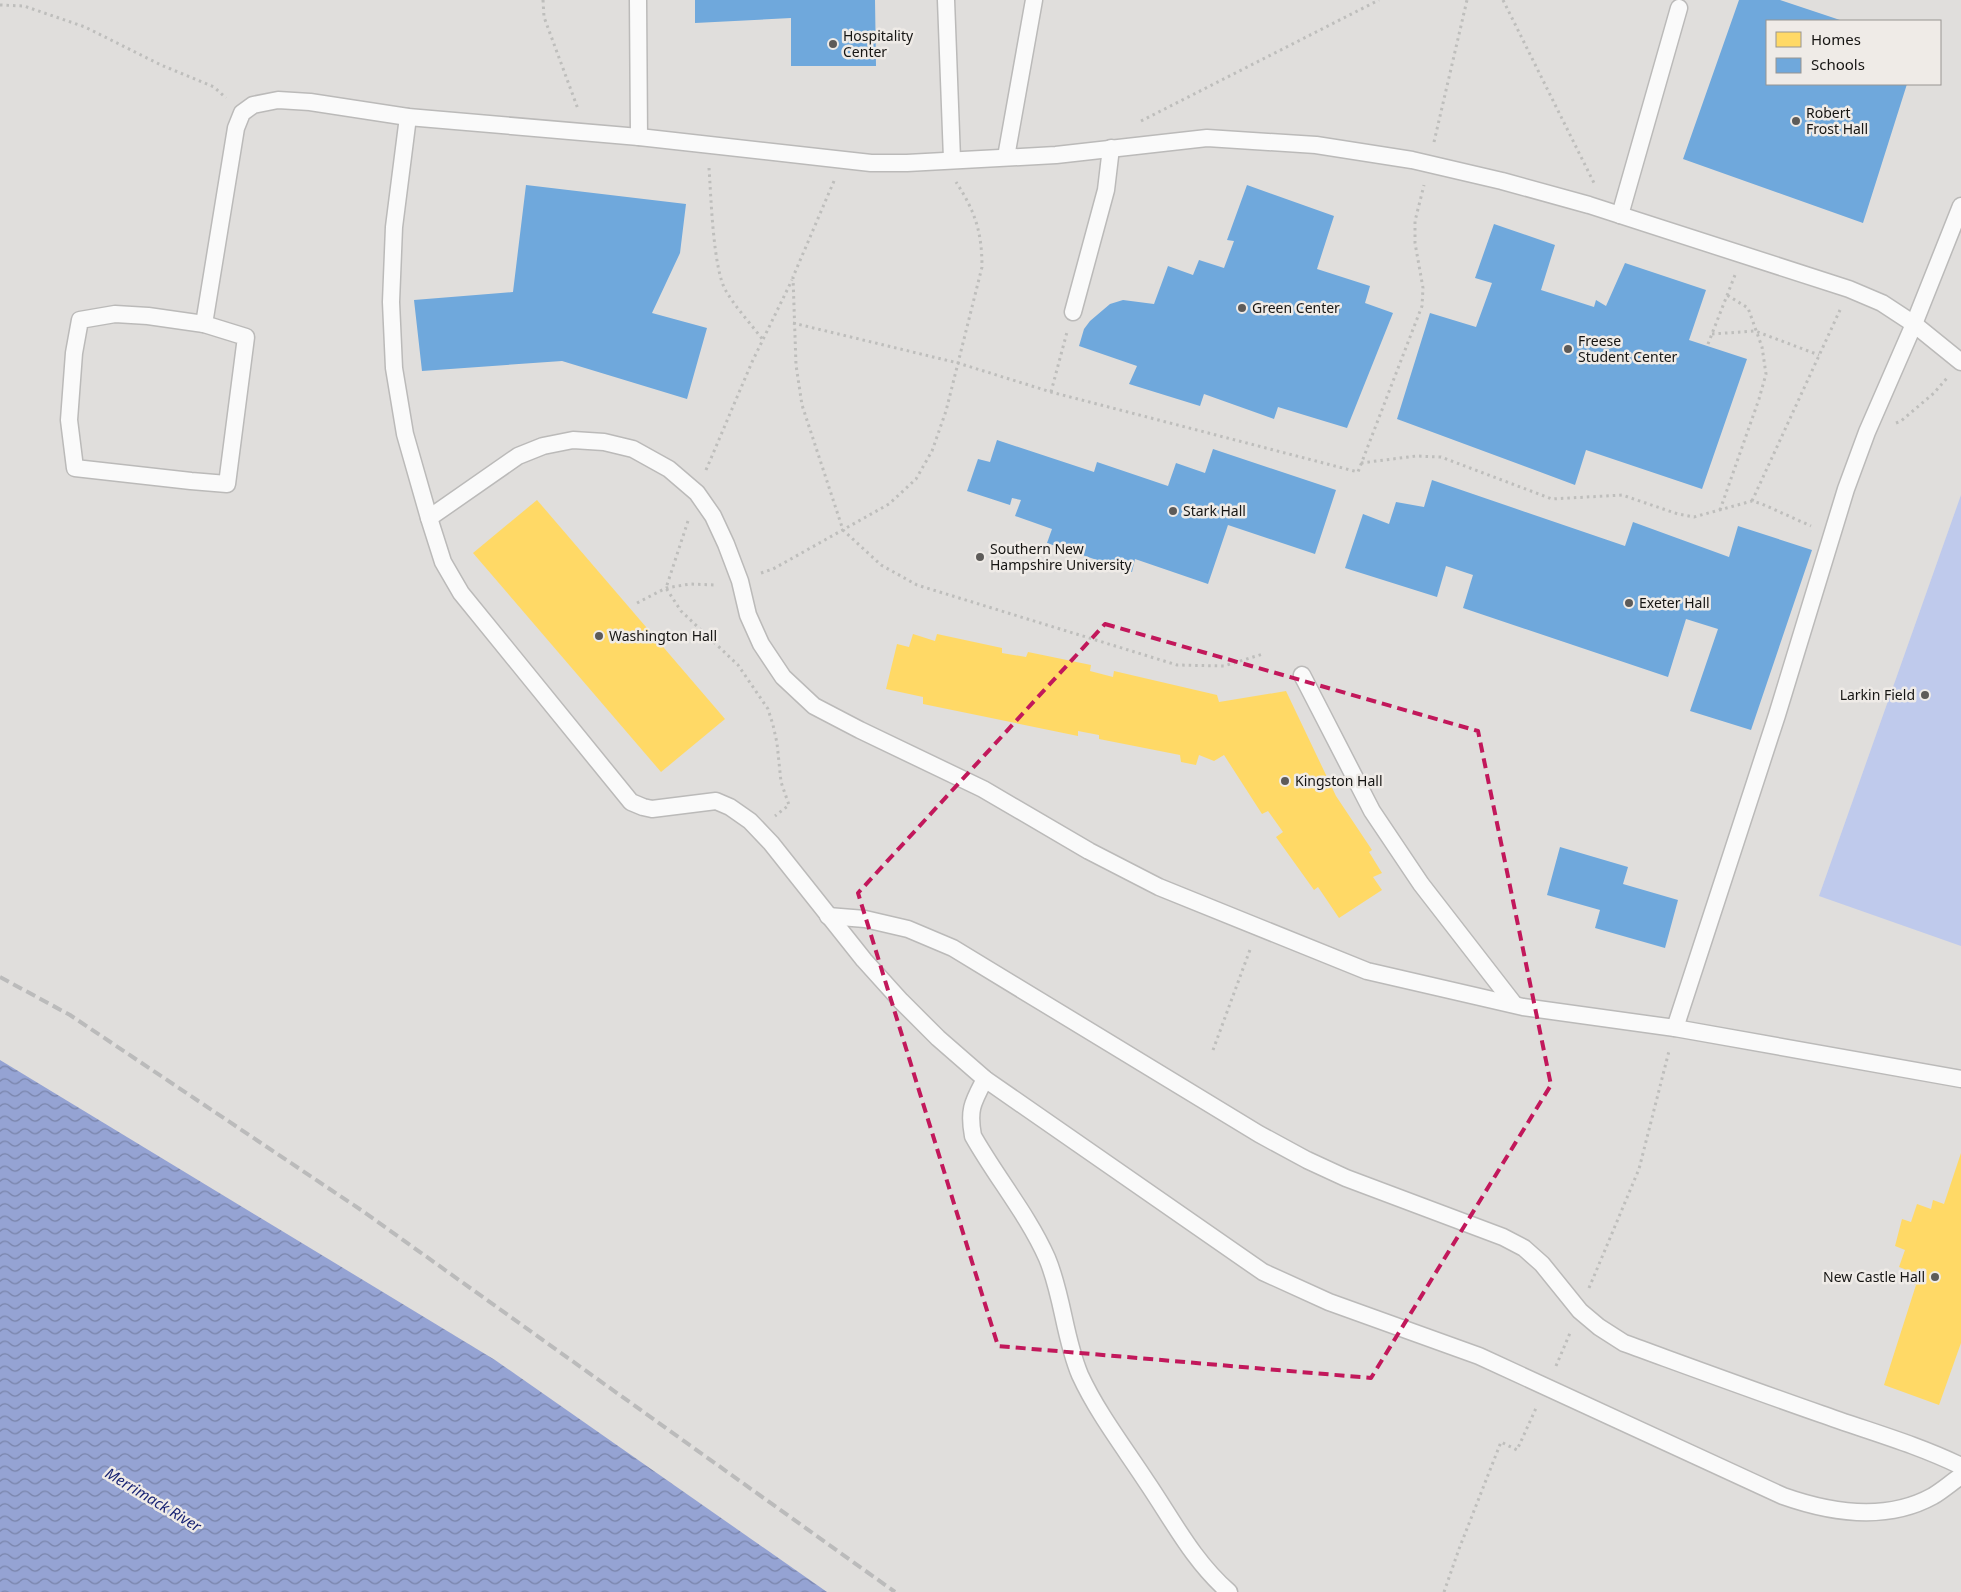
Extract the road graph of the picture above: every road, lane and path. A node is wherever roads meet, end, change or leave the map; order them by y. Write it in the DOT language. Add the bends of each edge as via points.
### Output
graph roads {
  1 [pos="543,0"];
  2 [pos="638,0"];
  3 [pos="946,0"];
  4 [pos="1034,0"];
  5 [pos="1379,0"];
  6 [pos="1467,0"];
  7 [pos="1503,0"];
  8 [pos="0,5"];
  9 [pos="1679,8"];
  10 [pos="242,112"];
  11 [pos="408,117"];
  12 [pos="581,117"];
  13 [pos="1133,125"];
  14 [pos="639,137"];
  15 [pos="1111,148"];
  16 [pos="1433,148"];
  17 [pos="1006,156"];
  18 [pos="952,160"];
  19 [pos="843,161"];
  20 [pos="709,168"];
  21 [pos="1424,185"];
  22 [pos="1597,190"];
  23 [pos="1961,206"];
  24 [pos="1620,215"];
  25 [pos="1743,254"];
  26 [pos="793,277"];
  27 [pos="1849,288"];
  28 [pos="1727,295"];
  29 [pos="1073,312"];
  30 [pos="793,323"];
  31 [pos="204,324"];
  32 [pos="1914,324"];
  33 [pos="1755,331"];
  34 [pos="1712,334"];
  35 [pos="763,340"];
  36 [pos="1708,344"];
  37 [pos="1819,355"];
  38 [pos="1961,362"];
  39 [pos="958,363"];
  40 [pos="1051,392"];
  41 [pos="1866,432"];
  42 [pos="1361,464"];
  43 [pos="697,493"];
  44 [pos="1752,502"];
  45 [pos="1720,510"];
  46 [pos="429,518"];
  47 [pos="844,530"];
  48 [pos="1831,536"];
  49 [pos="740,581"];
  50 [pos="666,588"];
  51 [pos="637,602"];
  52 [pos="1263,654"];
  53 [pos="1302,675"];
  54 [pos="758,830"];
  55 [pos="828,916"];
  56 [pos="1258,928"];
  57 [pos="1514,1004"];
  58 [pos="1675,1028"];
  59 [pos="1213,1050"];
  60 [pos="985,1079"];
  61 [pos="1961,1079"];
  62 [pos="1580,1311"];
  63 [pos="1555,1368"];
  64 [pos="1533,1414"];
  65 [pos="1961,1466"];
  66 [pos="1961,1476"];
  67 [pos="1229,1592"];
  68 [pos="1444,1592"];
  1 -- 12 [label="path" via="544,17"];
  2 -- 14 [label="lane"];
  3 -- 18 [label="lane"];
  4 -- 17 [label="lane"];
  5 -- 13 [label="path"];
  6 -- 16 [label="path"];
  7 -- 22 [label="path"];
  8 -- 10 [label="path" via="24,6 84,27 214,87"];
  9 -- 24 [label="lane"];
  10 -- 11 [label="lane" via="253,105 278,100"];
  10 -- 31 [label="lane" via="236,128"];
  11 -- 14 [label="lane"];
  11 -- 46 [label="lane" via="394,227 391,302 394,368 405,434"];
  14 -- 19 [label="lane"];
  15 -- 17 [label="lane" via="1056,155"];
  15 -- 24 [label="lane" via="1208,138 1316,145 1460,170"];
  15 -- 29 [label="lane" via="1106,190"];
  17 -- 18 [label="lane"];
  18 -- 19 [label="lane" via="907,163"];
  18 -- 39 [label="path" via="954,180 968,200 982,244 982,267"];
  19 -- 26 [label="path"];
  20 -- 35 [label="path" via="720,275 725,290"];
  21 -- 42 [label="path" via="1415,222 1422,306"];
  23 -- 32 [label="lane"];
  24 -- 25 [label="lane"];
  25 -- 27 [label="lane"];
  25 -- 28 [label="path"];
  26 -- 30 [label="path"];
  26 -- 35 [label="path"];
  27 -- 32 [label="lane" via="1882,303"];
  27 -- 37 [label="path"];
  28 -- 33 [label="path" via="1748,308"];
  28 -- 34 [label="path"];
  29 -- 40 [label="path"];
  30 -- 39 [label="path"];
  30 -- 47 [label="path" via="802,405"];
  31 -- 31 [label="lane" via="246,337 227,484 75,468 69,420 80,320 115,314"];
  32 -- 38 [label="lane"];
  32 -- 41 [label="lane"];
  33 -- 34 [label="path"];
  33 -- 37 [label="path"];
  33 -- 45 [label="path" via="1762,347 1766,374"];
  34 -- 36 [label="path"];
  35 -- 43 [label="path"];
  37 -- 44 [label="path"];
  38 -- 41 [label="path" via="1934,393 1902,421"];
  39 -- 40 [label="path"];
  39 -- 47 [label="path" via="935,443 916,479 889,504"];
  40 -- 42 [label="path" via="1358,472"];
  41 -- 48 [label="lane"];
  42 -- 45 [label="path" via="1416,456 1441,457 1552,499 1622,495 1694,517"];
  43 -- 46 [label="lane" via="668,469 633,449 604,442 573,440 543,446 518,456"];
  43 -- 49 [label="lane" via="713,516"];
  43 -- 50 [label="path"];
  44 -- 45 [label="path"];
  44 -- 48 [label="path"];
  46 -- 54 [label="lane" via="443,562 461,594 631,802 652,809 716,801 730,807"];
  47 -- 49 [label="path" via="773,569"];
  47 -- 52 [label="path" via="881,565 916,585 1177,665 1224,666"];
  48 -- 58 [label="lane" via="1777,715"];
  49 -- 50 [label="path"];
  49 -- 56 [label="lane" via="748,614 761,644 783,677 814,706 983,789 1089,851 1159,887"];
  50 -- 51 [label="path"];
  50 -- 54 [label="path" via="682,611 738,665 768,709 777,743 781,782 789,805"];
  53 -- 57 [label="lane" via="1372,811 1421,884"];
  54 -- 55 [label="lane" via="772,843"];
  55 -- 60 [label="lane" via="900,1001"];
  55 -- 62 [label="lane" via="866,919 908,929 953,948 1307,1160 1524,1248 1542,1264"];
  56 -- 57 [label="lane" via="1366,971"];
  56 -- 59 [label="path"];
  57 -- 58 [label="lane"];
  58 -- 61 [label="lane"];
  58 -- 62 [label="path" via="1639,1169"];
  60 -- 66 [label="lane" via="1263,1272 1328,1302 1478,1356 1783,1496 1810,1506 1864,1513 1913,1504 1933,1496"];
  60 -- 67 [label="lane" via="972,1104 973,1136 1031,1227 1047,1259 1080,1374 1179,1534"];
  62 -- 63 [label="path"];
  62 -- 65 [label="lane" via="1599,1328 1624,1343 1908,1443"];
  64 -- 68 [label="path" via="1517,1450 1501,1442"];
}
